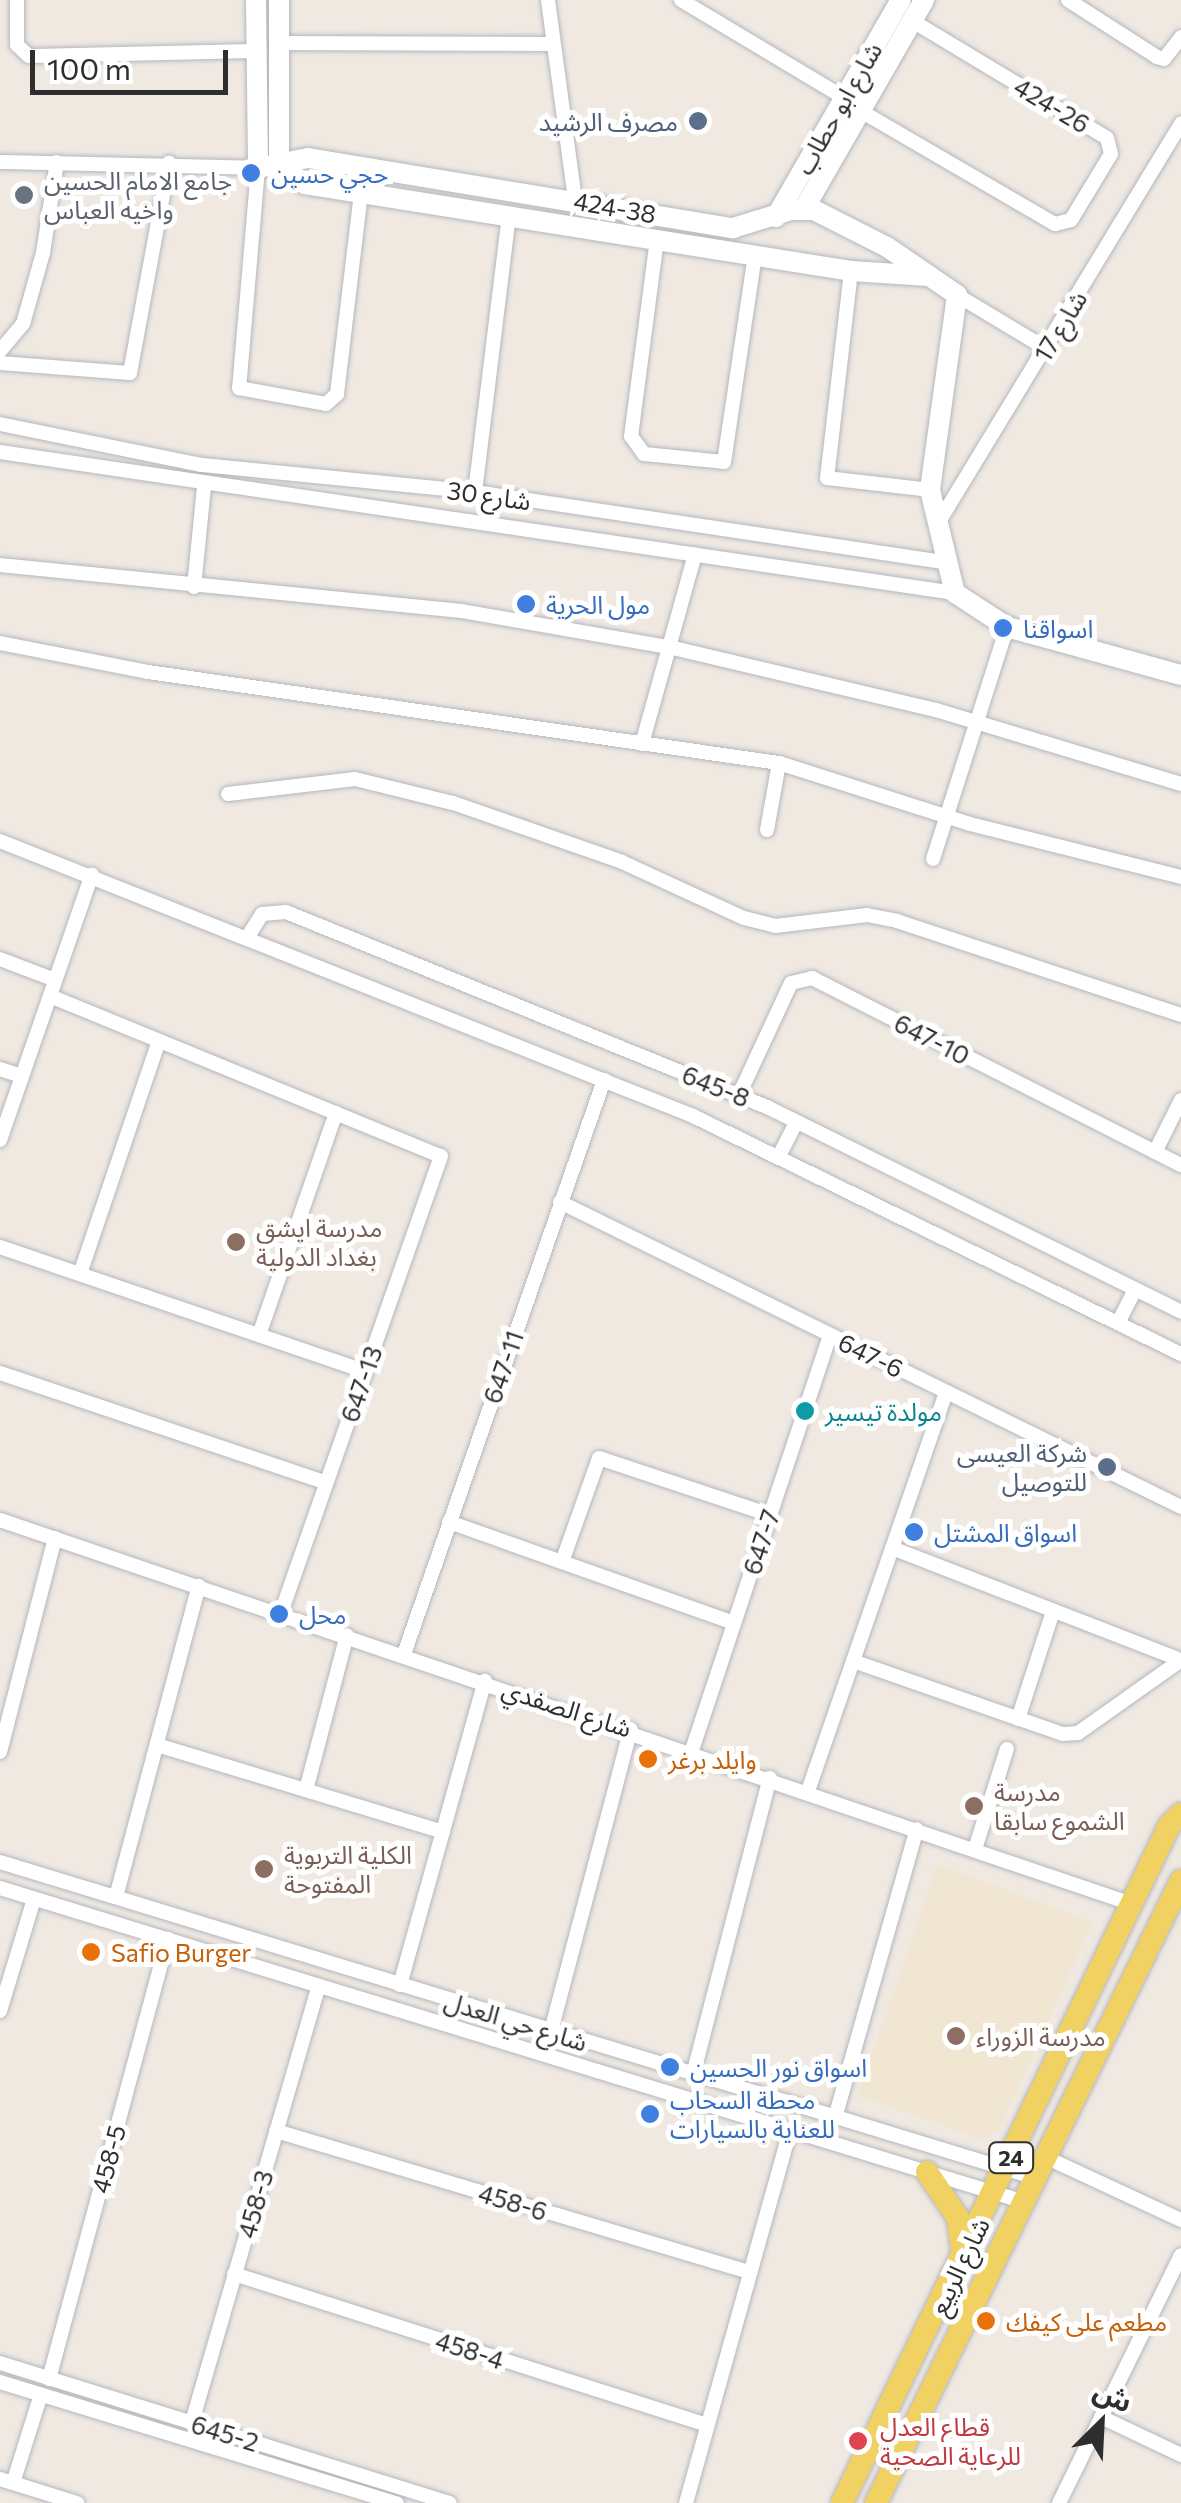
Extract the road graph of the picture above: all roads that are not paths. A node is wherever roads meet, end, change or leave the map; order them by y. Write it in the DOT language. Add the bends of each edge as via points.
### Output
graph roads {
  1 [pos="17,0"];
  2 [pos="256,0"];
  3 [pos="279,0"];
  4 [pos="548,0"];
  5 [pos="681,0"];
  6 [pos="924,0"];
  7 [pos="1068,0"];
  8 [pos="897,8"];
  9 [pos="1181,38"];
  10 [pos="280,43"];
  11 [pos="553,44"];
  12 [pos="257,50"];
  13 [pos="851,104"];
  14 [pos="1181,124"];
  15 [pos="0,162"];
  16 [pos="57,162"];
  17 [pos="169,162"];
  18 [pos="273,168"];
  19 [pos="361,192"];
  20 [pos="575,200"];
  21 [pos="804,209"];
  22 [pos="509,216"];
  23 [pos="776,216"];
  24 [pos="733,228"];
  25 [pos="657,240"];
  26 [pos="729,251"];
  27 [pos="754,255"];
  28 [pos="852,271"];
  29 [pos="928,276"];
  30 [pos="958,294"];
  31 [pos="1047,349"];
  32 [pos="0,351"];
  33 [pos="0,363"];
  34 [pos="0,424"];
  35 [pos="0,452"];
  36 [pos="204,486"];
  37 [pos="448,489"];
  38 [pos="930,490"];
  39 [pos="475,492"];
  40 [pos="444,516"];
  41 [pos="937,526"];
  42 [pos="696,554"];
  43 [pos="945,562"];
  44 [pos="0,566"];
  45 [pos="194,587"];
  46 [pos="955,593"];
  47 [pos="1008,627"];
  48 [pos="0,643"];
  49 [pos="668,647"];
  50 [pos="1181,675"];
  51 [pos="977,722"];
  52 [pos="642,744"];
  53 [pos="780,764"];
  54 [pos="1181,784"];
  55 [pos="228,794"];
  56 [pos="949,817"];
  57 [pos="767,830"];
  58 [pos="0,841"];
  59 [pos="933,859"];
  60 [pos="92,875"];
  61 [pos="1181,877"];
  62 [pos="247,938"];
  63 [pos="0,960"];
  64 [pos="56,980"];
  65 [pos="50,996"];
  66 [pos="1181,1015"];
  67 [pos="159,1041"];
  68 [pos="0,1069"];
  69 [pos="22,1076"];
  70 [pos="604,1080"];
  71 [pos="739,1095"];
  72 [pos="1181,1100"];
  73 [pos="336,1113"];
  74 [pos="796,1122"];
  75 [pos="0,1140"];
  76 [pos="1155,1152"];
  77 [pos="779,1156"];
  78 [pos="1181,1165"];
  79 [pos="560,1202"];
  80 [pos="0,1247"];
  81 [pos="80,1274"];
  82 [pos="1135,1290"];
  83 [pos="1181,1312"];
  84 [pos="1118,1323"];
  85 [pos="830,1334"];
  86 [pos="259,1335"];
  87 [pos="1181,1354"];
  88 [pos="365,1371"];
  89 [pos="0,1373"];
  90 [pos="946,1392"];
  91 [pos="326,1483"];
  92 [pos="1181,1507"];
  93 [pos="770,1516"];
  94 [pos="0,1520"];
  95 [pos="449,1522"];
  96 [pos="55,1538"];
  97 [pos="892,1548"];
  98 [pos="562,1562"];
  99 [pos="199,1586"];
  100 [pos="1053,1611"];
  101 [pos="281,1613"];
  102 [pos="734,1623"];
  103 [pos="347,1635"];
  104 [pos="404,1654"];
  105 [pos="1178,1659"];
  106 [pos="853,1661"];
  107 [pos="485,1681"];
  108 [pos="1018,1718"];
  109 [pos="631,1729"];
  110 [pos="156,1745"];
  111 [pos="1007,1749"];
  112 [pos="692,1750"];
  113 [pos="0,1752"];
  114 [pos="770,1778"];
  115 [pos="306,1790"];
  116 [pos="808,1791"];
  117 [pos="1181,1814"];
  118 [pos="917,1829"];
  119 [pos="443,1832"];
  120 [pos="975,1849"];
  121 [pos="0,1862"];
  122 [pos="0,1888"];
  123 [pos="1178,1893"];
  124 [pos="116,1896"];
  125 [pos="34,1898"];
  126 [pos="1132,1904"];
  127 [pos="168,1939"];
  128 [pos="400,1985"];
  129 [pos="319,1986"];
  130 [pos="0,2011"];
  131 [pos="550,2032"];
  132 [pos="610,2050"];
  133 [pos="603,2073"];
  134 [pos="693,2075"];
  135 [pos="819,2114"];
  136 [pos="835,2118"];
  137 [pos="790,2130"];
  138 [pos="276,2131"];
  139 [pos="812,2137"];
  140 [pos="1037,2167"];
  141 [pos="1006,2170"];
  142 [pos="927,2172"];
  143 [pos="994,2193"];
  144 [pos="1021,2201"];
  145 [pos="1181,2220"];
  146 [pos="1181,2255"];
  147 [pos="963,2260"];
  148 [pos="750,2272"];
  149 [pos="234,2274"];
  150 [pos="1175,2284"];
  151 [pos="0,2363"];
  152 [pos="49,2379"];
  153 [pos="0,2382"];
  154 [pos="41,2394"];
  155 [pos="1101,2417"];
  156 [pos="192,2422"];
  157 [pos="706,2426"];
  158 [pos="1181,2455"];
  159 [pos="6,2482"];
  160 [pos="77,2503"];
  161 [pos="397,2503"];
  162 [pos="450,2503"];
  163 [pos="686,2503"];
  164 [pos="842,2503"];
  165 [pos="876,2503"];
  166 [pos="1059,2503"];
  1 -- 12 [label="street" via="16,46 29,56"];
  2 -- 12 [label="street"];
  3 -- 10 [label="street"];
  4 -- 11 [label="street"];
  5 -- 13 [label="street, 424-26"];
  6 -- 8 [label="street, شارع ابو حطاب"];
  7 -- 9 [label="street" via="1157,57 1164,59"];
  8 -- 13 [label="street, شارع ابو حطاب"];
  8 -- 13 [label="street, 424-26" via="1106,138 1111,154 1070,220 1055,224"];
  10 -- 11 [label="street"];
  10 -- 18 [label="street"];
  11 -- 20 [label="street"];
  12 -- 18 [label="street"];
  13 -- 21 [label="street, شارع ابو حطاب"];
  13 -- 23 [label="street, شارع ابو حطاب"];
  14 -- 31 [label="street, شارع 17"];
  15 -- 16 [label="street, 424-38"];
  16 -- 17 [label="street, 424-38"];
  16 -- 32 [label="street" via="44,253 23,324"];
  17 -- 18 [label="street, 424-38"];
  17 -- 33 [label="street" via="130,374"];
  18 -- 19 [label="street, 424-38" via="299,182"];
  18 -- 19 [label="street" via="237,380 248,393 326,404 338,394"];
  18 -- 20 [label="street, 424-38" via="308,158"];
  19 -- 22 [label="street, 424-38"];
  20 -- 24 [label="street, 424-38"];
  21 -- 23 [label="street, 424-38"];
  21 -- 29 [label="street, 424-38" via="866,234"];
  22 -- 25 [label="street, 424-38"];
  22 -- 39 [label="street"];
  23 -- 24 [label="street, 424-38"];
  24 -- 26 [label="street"];
  25 -- 26 [label="street, 424-38"];
  25 -- 27 [label="street" via="631,436 644,454 724,462"];
  26 -- 27 [label="street, 424-38"];
  27 -- 28 [label="street, 424-38"];
  28 -- 29 [label="street, 424-38"];
  28 -- 38 [label="street" via="827,478"];
  29 -- 30 [label="street, 424-38"];
  30 -- 31 [label="street, 424-38"];
  30 -- 38 [label="street"];
  31 -- 41 [label="street, شارع 17"];
  34 -- 37 [label="street, شارع 30" via="202,464"];
  35 -- 36 [label="street, شارع 30"];
  36 -- 40 [label="street, شارع 30"];
  36 -- 45 [label="street"];
  37 -- 39 [label="street, شارع 30"];
  37 -- 40 [label="street"];
  38 -- 41 [label="street"];
  39 -- 43 [label="street, شارع 30"];
  40 -- 42 [label="street, شارع 30"];
  41 -- 43 [label="street"];
  42 -- 46 [label="street, شارع 30"];
  42 -- 49 [label="street"];
  43 -- 46 [label="street"];
  44 -- 45 [label="street"];
  45 -- 49 [label="street" via="462,611"];
  46 -- 47 [label="street, شارع 30"];
  47 -- 50 [label="street, شارع 30"];
  47 -- 51 [label="street"];
  48 -- 52 [label="street" via="148,672"];
  49 -- 51 [label="street"];
  49 -- 52 [label="street"];
  51 -- 54 [label="street"];
  51 -- 56 [label="street"];
  52 -- 53 [label="street"];
  53 -- 56 [label="street"];
  53 -- 57 [label="street"];
  55 -- 66 [label="street" via="356,779 453,803 622,862 744,918 776,926 867,915 897,921"];
  56 -- 59 [label="street"];
  56 -- 61 [label="street"];
  58 -- 60 [label="street, 645-8"];
  60 -- 62 [label="street, 645-8"];
  60 -- 64 [label="street"];
  62 -- 70 [label="street, 645-8"];
  62 -- 71 [label="street, 645-8" via="262,914 286,912"];
  63 -- 64 [label="street"];
  64 -- 65 [label="street"];
  65 -- 67 [label="street"];
  65 -- 69 [label="street"];
  67 -- 73 [label="street"];
  67 -- 81 [label="street"];
  68 -- 69 [label="street"];
  69 -- 75 [label="street"];
  70 -- 77 [label="street, 645-8"];
  70 -- 79 [label="street, 647-11"];
  71 -- 74 [label="street, 645-8"];
  71 -- 76 [label="street, 647-10" via="791,983 812,978"];
  72 -- 76 [label="street"];
  73 -- 86 [label="street"];
  73 -- 88 [label="street, 647-13" via="441,1156"];
  74 -- 77 [label="street"];
  74 -- 82 [label="street, 645-8"];
  76 -- 78 [label="street, 647-10"];
  77 -- 84 [label="street, 645-8"];
  79 -- 85 [label="street, 647-6"];
  79 -- 95 [label="street, 647-11"];
  80 -- 81 [label="street"];
  81 -- 86 [label="street"];
  82 -- 83 [label="street, 645-8"];
  82 -- 84 [label="street"];
  84 -- 87 [label="street, 645-8"];
  85 -- 90 [label="street, 647-6"];
  85 -- 93 [label="street, 647-7"];
  86 -- 88 [label="street"];
  88 -- 91 [label="street, 647-13"];
  89 -- 91 [label="street"];
  90 -- 92 [label="street, 647-6"];
  90 -- 97 [label="street"];
  91 -- 101 [label="street, 647-13"];
  93 -- 98 [label="street" via="599,1458"];
  93 -- 102 [label="street, 647-7"];
  94 -- 96 [label="street, شارع الصفدي"];
  95 -- 98 [label="street"];
  95 -- 104 [label="street, 647-11"];
  96 -- 99 [label="street, شارع الصفدي"];
  96 -- 113 [label="street"];
  97 -- 100 [label="street"];
  97 -- 106 [label="street"];
  98 -- 102 [label="street"];
  99 -- 101 [label="street, شارع الصفدي"];
  99 -- 110 [label="street"];
  100 -- 105 [label="street"];
  100 -- 108 [label="street"];
  101 -- 103 [label="street, شارع الصفدي"];
  102 -- 112 [label="street, 647-7"];
  103 -- 104 [label="street, شارع الصفدي"];
  103 -- 115 [label="street"];
  104 -- 107 [label="street, شارع الصفدي"];
  105 -- 108 [label="street" via="1090,1724 1063,1734"];
  106 -- 108 [label="street"];
  106 -- 116 [label="street"];
  107 -- 109 [label="street, شارع الصفدي"];
  107 -- 119 [label="street"];
  109 -- 112 [label="street, شارع الصفدي"];
  109 -- 131 [label="street"];
  110 -- 115 [label="street"];
  110 -- 124 [label="street"];
  111 -- 120 [label="street"];
  112 -- 114 [label="street, شارع الصفدي"];
  114 -- 116 [label="street, شارع الصفدي"];
  114 -- 134 [label="street"];
  115 -- 119 [label="street"];
  116 -- 118 [label="street, شارع الصفدي"];
  117 -- 126 [label="main road, شارع الربيع / 24"];
  118 -- 120 [label="street, شارع الصفدي"];
  118 -- 136 [label="street"];
  119 -- 128 [label="street"];
  120 -- 126 [label="street, شارع الصفدي"];
  121 -- 124 [label="street, شارع حي العدل"];
  122 -- 125 [label="street, شارع حي العدل"];
  123 -- 140 [label="main road, شارع الربيع / 24"];
  124 -- 128 [label="street, شارع حي العدل"];
  125 -- 127 [label="street, شارع حي العدل"];
  125 -- 130 [label="street"];
  126 -- 141 [label="main road, شارع الربيع / 24"];
  127 -- 129 [label="street, شارع حي العدل"];
  127 -- 152 [label="street, 458-5"];
  128 -- 131 [label="street, شارع حي العدل"];
  129 -- 133 [label="street, شارع حي العدل"];
  129 -- 138 [label="street, 458-3"];
  131 -- 132 [label="street, شارع حي العدل"];
  132 -- 133 [label="street"];
  132 -- 134 [label="street, شارع حي العدل"];
  133 -- 137 [label="street, شارع حي العدل"];
  134 -- 135 [label="street, شارع حي العدل"];
  135 -- 136 [label="street, شارع حي العدل"];
  135 -- 139 [label="street" via="822,2124"];
  136 -- 141 [label="street, شارع حي العدل"];
  137 -- 139 [label="street, شارع حي العدل"];
  137 -- 148 [label="street"];
  138 -- 148 [label="street, 458-6"];
  138 -- 149 [label="street, 458-3"];
  139 -- 142 [label="street, شارع حي العدل"];
  140 -- 141 [label="street, شارع حي العدل"];
  140 -- 144 [label="main road, شارع الربيع / 24"];
  140 -- 145 [label="street, شارع حي العدل"];
  141 -- 143 [label="main road, شارع الربيع / 24"];
  142 -- 143 [label="street, شارع حي العدل"];
  142 -- 147 [label="main road" via="958,2218"];
  143 -- 144 [label="street, شارع حي العدل"];
  143 -- 147 [label="main road, شارع الربيع / 24"];
  144 -- 165 [label="main road, شارع الربيع / 24"];
  146 -- 150 [label="street"];
  147 -- 164 [label="main road, شارع الربيع / 24"];
  148 -- 157 [label="street"];
  149 -- 156 [label="street, 458-3"];
  149 -- 157 [label="street, 458-4"];
  150 -- 155 [label="street"];
  151 -- 152 [label="street, 645-2"];
  152 -- 156 [label="street, 645-2"];
  153 -- 154 [label="street, 645-2"];
  154 -- 159 [label="street"];
  154 -- 161 [label="street, 645-2"];
  155 -- 158 [label="street"];
  155 -- 166 [label="street"];
  156 -- 162 [label="street, 645-2"];
  157 -- 163 [label="street"];
  159 -- 160 [label="street"];
}
